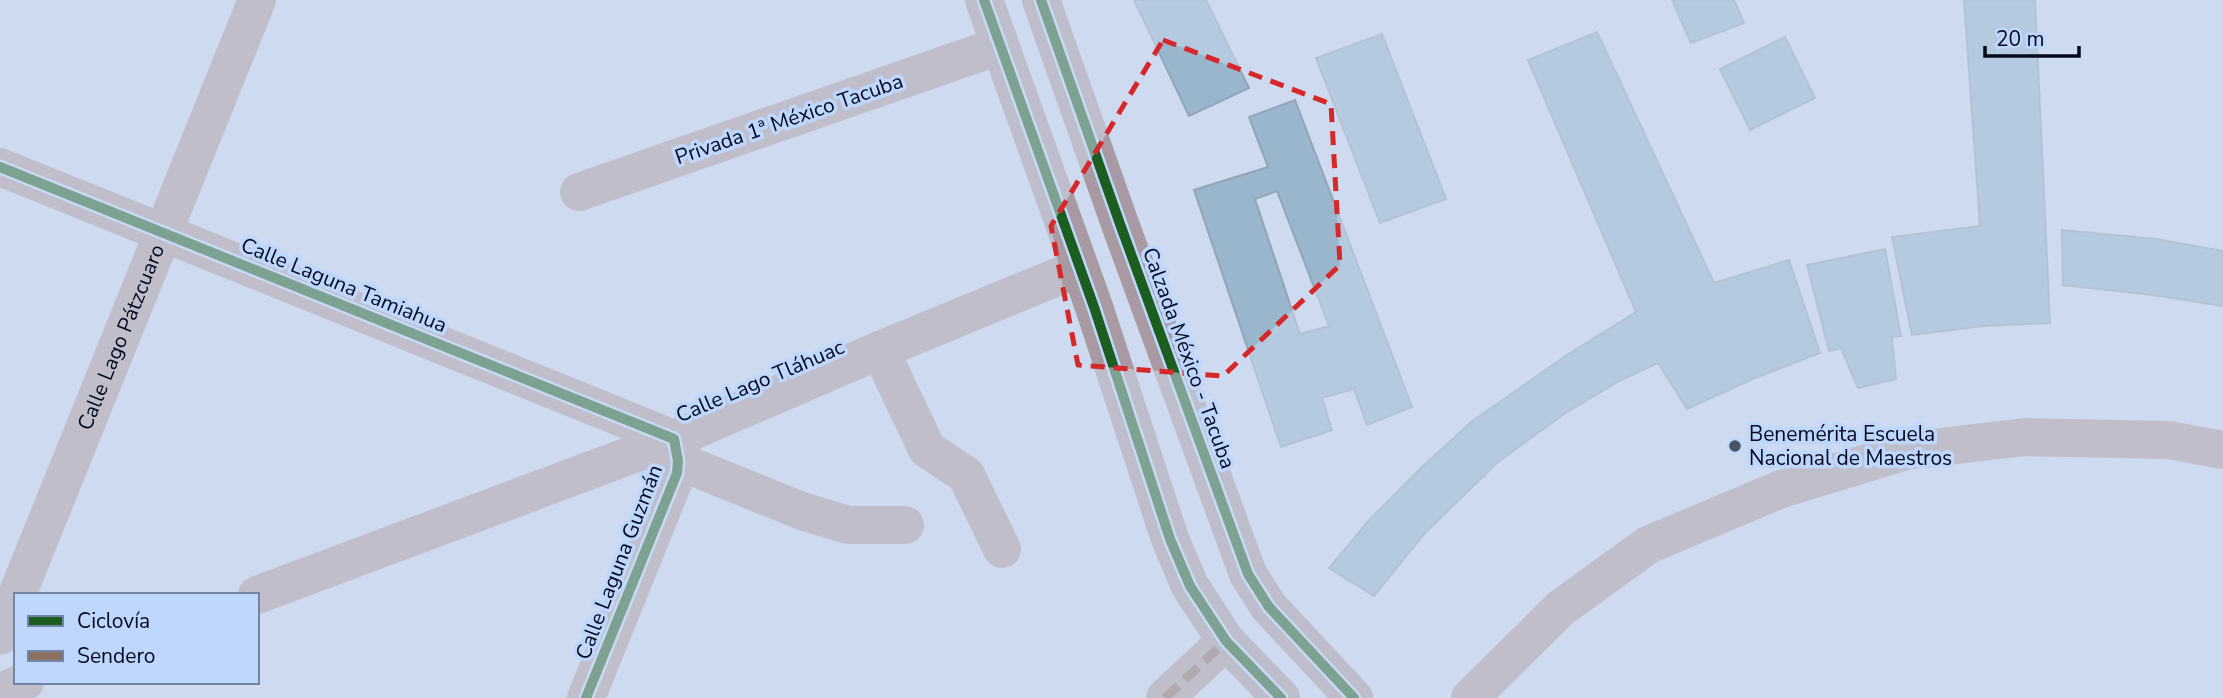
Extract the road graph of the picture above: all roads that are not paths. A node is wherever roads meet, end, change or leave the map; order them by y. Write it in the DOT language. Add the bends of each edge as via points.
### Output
graph roads {
  1 [pos="257,0"];
  2 [pos="984,0"];
  3 [pos="1041,0"];
  4 [pos="999,46"];
  5 [pos="0,166"];
  6 [pos="579,192"];
  7 [pos="163,233"];
  8 [pos="1079,268"];
  9 [pos="880,350"];
  10 [pos="676,450"];
  11 [pos="2223,450"];
  12 [pos="905,525"];
  13 [pos="1002,549"];
  14 [pos="17,593"];
  15 [pos="259,594"];
  16 [pos="14,601"];
  17 [pos="0,636"];
  18 [pos="1226,641"];
  19 [pos="20,684"];
  20 [pos="0,692"];
  21 [pos="586,698"];
  22 [pos="1165,698"];
  23 [pos="1281,698"];
  24 [pos="1353,698"];
  25 [pos="1470,698"];
  1 -- 7 [label="street, Calle Lago Pátzcuaro"];
  2 -- 4 [label="main road"];
  3 -- 24 [label="main road, Calzada México - Tacuba" via="1248,573 1269,607"];
  4 -- 6 [label="street, Privada 1ª México Tacuba"];
  4 -- 8 [label="main road"];
  5 -- 7 [label="street, Calle Laguna Tamiahua"];
  7 -- 10 [label="street, Calle Laguna Tamiahua"];
  7 -- 14 [label="street, Calle Lago Pátzcuaro"];
  8 -- 9 [label="street, Calle Lago Tláhuac"];
  8 -- 18 [label="main road" via="1170,539 1190,586"];
  9 -- 10 [label="street, Calle Lago Tláhuac"];
  9 -- 13 [label="street" via="927,449 966,475"];
  10 -- 12 [label="street, Calle Laguna Tamiahua" via="802,511 848,525"];
  10 -- 15 [label="street, Calle Lago Tláhuac"];
  10 -- 21 [label="street, Calle Laguna Guzmán" via="677,473"];
  11 -- 25 [label="street" via="2169,440 2025,438 1906,451 1781,489 1648,545 1561,608"];
  16 -- 17 [label="street, Calle Lago Pátzcuaro"];
  18 -- 22 [label="street"];
  18 -- 23 [label="main road"];
  19 -- 20 [label="street"];
}
